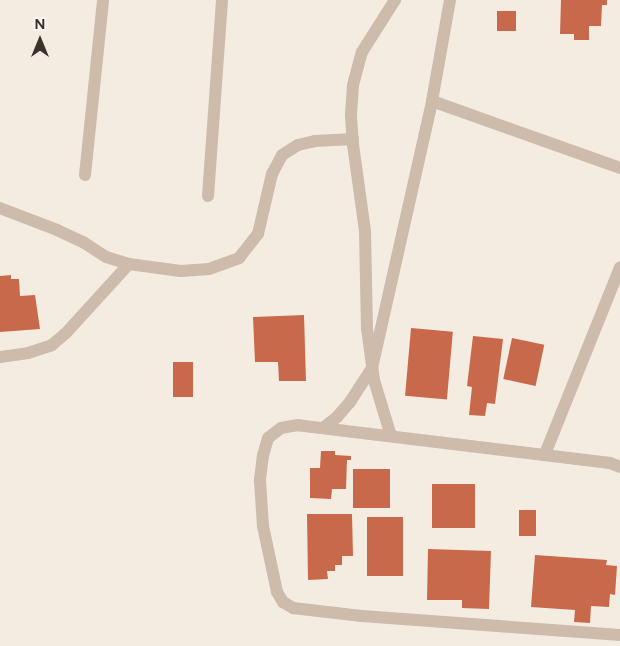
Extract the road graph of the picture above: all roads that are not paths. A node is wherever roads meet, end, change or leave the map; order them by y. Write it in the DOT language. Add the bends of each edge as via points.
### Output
graph roads {
  1 [pos="103,0"];
  2 [pos="222,0"];
  3 [pos="395,0"];
  4 [pos="450,0"];
  5 [pos="432,101"];
  6 [pos="353,138"];
  7 [pos="620,168"];
  8 [pos="85,175"];
  9 [pos="208,196"];
  10 [pos="0,208"];
  11 [pos="129,264"];
  12 [pos="620,267"];
  13 [pos="0,357"];
  14 [pos="372,368"];
  15 [pos="323,428"];
  16 [pos="391,436"];
  17 [pos="545,454"];
  18 [pos="620,466"];
  19 [pos="620,634"];
  1 -- 8 [label="street"];
  2 -- 9 [label="street"];
  3 -- 6 [label="street" via="362,52 352,84"];
  4 -- 5 [label="street"];
  5 -- 7 [label="street"];
  5 -- 14 [label="street"];
  6 -- 11 [label="street" via="298,145 282,155 272,174 258,234 239,258 209,269 181,271"];
  6 -- 14 [label="street" via="365,231 367,328"];
  10 -- 11 [label="street" via="83,242 106,257"];
  11 -- 13 [label="street" via="52,345"];
  12 -- 17 [label="street"];
  14 -- 15 [label="street" via="350,402"];
  14 -- 16 [label="street"];
  15 -- 16 [label="street"];
  15 -- 19 [label="street" via="298,425 281,428 268,438 263,455 260,481 263,526 277,592 283,602 306,611"];
  16 -- 17 [label="street"];
  17 -- 18 [label="street"];
}
